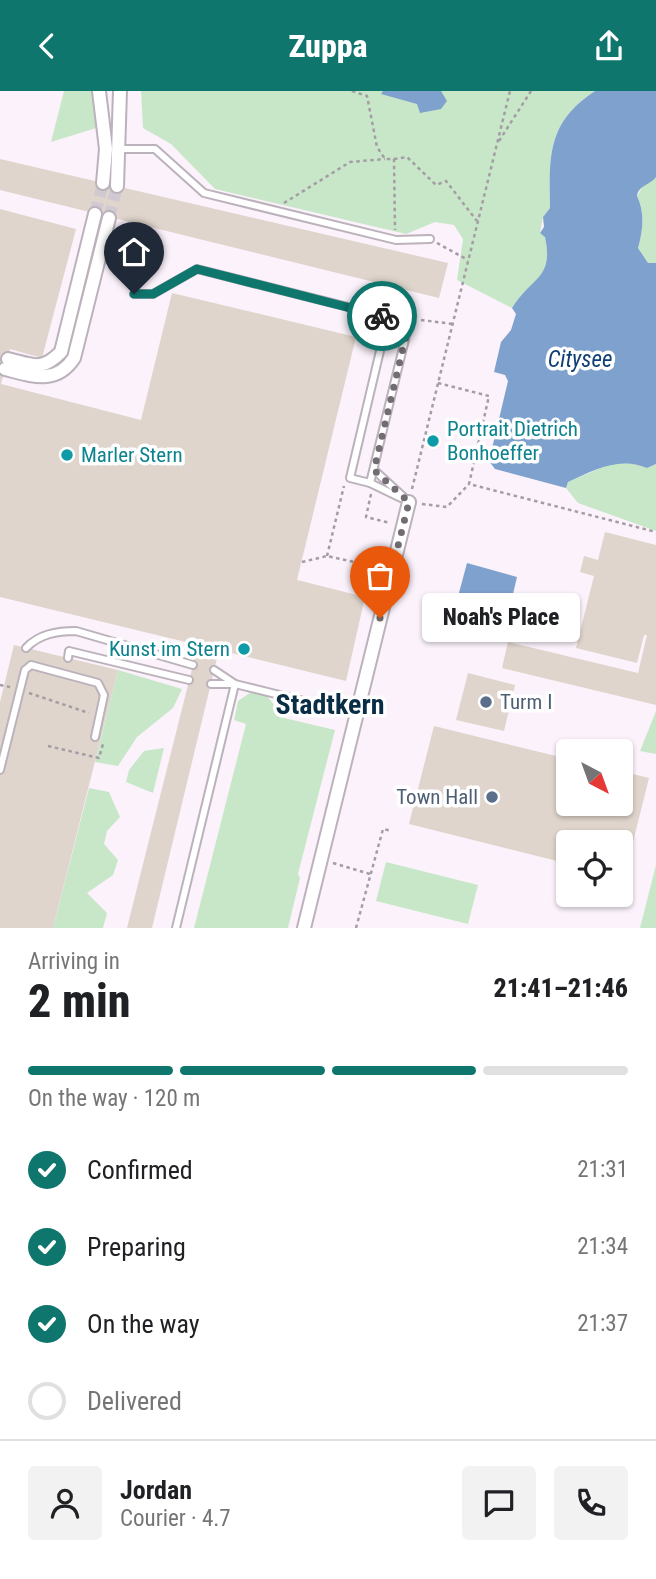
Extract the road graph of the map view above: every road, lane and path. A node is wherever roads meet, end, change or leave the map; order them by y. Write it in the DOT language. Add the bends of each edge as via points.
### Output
graph roads {
  1 [pos="99,91"];
  2 [pos="120,91"];
  3 [pos="352,91"];
  4 [pos="510,91"];
  5 [pos="531,91"];
  6 [pos="497,144"];
  7 [pos="116,149"];
  8 [pos="385,159"];
  9 [pos="394,159"];
  10 [pos="103,183"];
  11 [pos="117,186"];
  12 [pos="281,212"];
  13 [pos="95,214"];
  14 [pos="109,218"];
  15 [pos="477,221"];
  16 [pos="430,239"];
  17 [pos="396,240"];
  18 [pos="468,261"];
  19 [pos="134,294"];
  20 [pos="388,317"];
  21 [pos="410,319"];
  22 [pos="453,324"];
  23 [pos="438,383"];
  24 [pos="374,470"];
  25 [pos="350,478"];
  26 [pos="370,483"];
  27 [pos="469,484"];
  28 [pos="409,502"];
  29 [pos="402,526"];
  30 [pos="656,532"];
  31 [pos="327,556"];
  32 [pos="302,562"];
  33 [pos="392,571"];
  34 [pos="26,648"];
  35 [pos="69,655"];
  36 [pos="193,664"];
  37 [pos="214,670"];
  38 [pos="189,680"];
  39 [pos="211,684"];
  40 [pos="234,684"];
  41 [pos="0,685"];
  42 [pos="20,690"];
  43 [pos="356,714"];
  44 [pos="99,717"];
  45 [pos="95,737"];
  46 [pos="48,746"];
  47 [pos="99,758"];
  48 [pos="0,770"];
  49 [pos="392,831"];
  50 [pos="321,860"];
  51 [pos="370,874"];
  52 [pos="176,928"];
  53 [pos="304,928"];
  54 [pos="356,928"];
  1 -- 10 [label="street" via="106,149"];
  2 -- 7 [label="street"];
  3 -- 8 [label="path" via="367,96 377,147"];
  4 -- 6 [label="path"];
  5 -- 6 [label="path"];
  6 -- 15 [label="path"];
  7 -- 11 [label="street"];
  7 -- 12 [label="lane" via="155,149 204,193"];
  8 -- 9 [label="path"];
  8 -- 12 [label="path" via="350,162 285,201"];
  9 -- 15 [label="path" via="407,157 436,185 446,181"];
  9 -- 17 [label="path"];
  12 -- 17 [label="lane"];
  13 -- 14 [label="street" via="61,352 40,367 6,364 25,374 54,377 74,358"];
  15 -- 18 [label="path"];
  16 -- 17 [label="lane"];
  16 -- 18 [label="path"];
  18 -- 22 [label="path"];
  19 -- 20 [label="lane" via="153,294 197,269"];
  20 -- 21 [label="lane"];
  20 -- 25 [label="lane"];
  21 -- 22 [label="path"];
  21 -- 24 [label="lane"];
  22 -- 23 [label="path"];
  23 -- 27 [label="path" via="489,396"];
  23 -- 28 [label="path"];
  24 -- 26 [label="lane"];
  24 -- 28 [label="lane"];
  25 -- 26 [label="lane"];
  25 -- 31 [label="path" via="343,489"];
  26 -- 28 [label="lane"];
  26 -- 29 [label="path" via="366,517"];
  27 -- 28 [label="path" via="447,507"];
  27 -- 30 [label="path"];
  28 -- 29 [label="street"];
  29 -- 33 [label="street"];
  31 -- 32 [label="path"];
  31 -- 33 [label="path"];
  33 -- 43 [label="street"];
  34 -- 36 [label="lane" via="35,639 76,631"];
  35 -- 38 [label="lane"];
  37 -- 40 [label="lane"];
  39 -- 40 [label="lane"];
  40 -- 43 [label="lane"];
  40 -- 52 [label="lane"];
  41 -- 42 [label="path"];
  42 -- 44 [label="path"];
  42 -- 44 [label="lane" via="31,665 98,683 104,695"];
  42 -- 48 [label="lane"];
  43 -- 50 [label="street"];
  44 -- 45 [label="lane"];
  46 -- 47 [label="path"];
  49 -- 51 [label="path" via="383,829"];
  50 -- 51 [label="path"];
  50 -- 53 [label="street"];
  51 -- 54 [label="path"];
}
